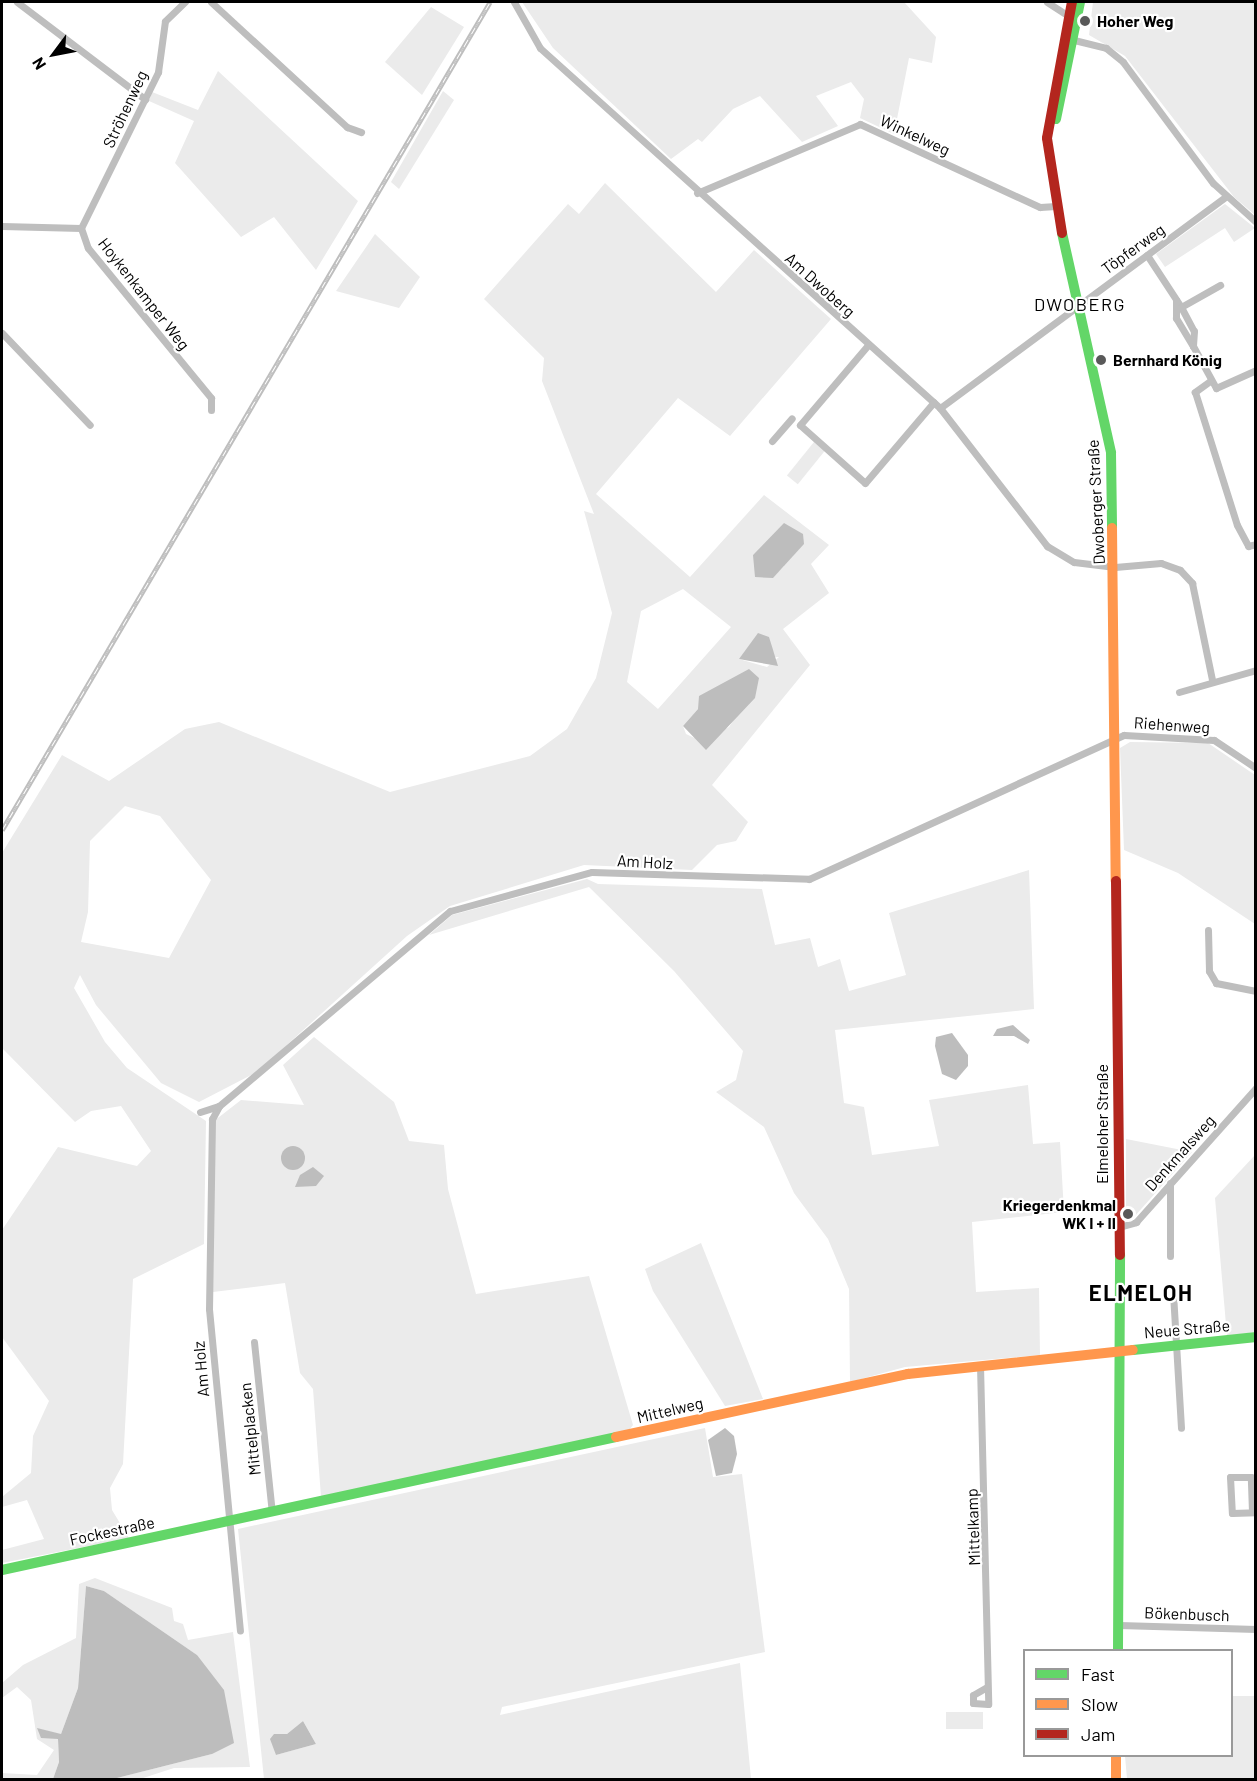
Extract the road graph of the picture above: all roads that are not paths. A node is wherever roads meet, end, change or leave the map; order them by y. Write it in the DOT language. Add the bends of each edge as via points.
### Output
graph roads {
  1 [pos="17,2"];
  2 [pos="185,2"];
  3 [pos="211,2"];
  4 [pos="514,2"];
  5 [pos="1047,2"];
  6 [pos="1072,2"];
  7 [pos="1080,2"];
  8 [pos="1073,18"];
  9 [pos="1069,38"];
  10 [pos="145,99"];
  11 [pos="361,132"];
  12 [pos="698,193"];
  13 [pos="1226,197"];
  14 [pos="1056,206"];
  15 [pos="1256,222"];
  16 [pos="2,226"];
  17 [pos="81,228"];
  18 [pos="1147,255"];
  19 [pos="1220,285"];
  20 [pos="1176,300"];
  21 [pos="1080,304"];
  22 [pos="1181,307"];
  23 [pos="2,333"];
  24 [pos="868,345"];
  25 [pos="1193,346"];
  26 [pos="1256,370"];
  27 [pos="1210,381"];
  28 [pos="937,405"];
  29 [pos="211,410"];
  30 [pos="90,425"];
  31 [pos="800,425"];
  32 [pos="772,441"];
  33 [pos="1256,544"];
  34 [pos="1115,567"];
  35 [pos="1256,670"];
  36 [pos="1212,680"];
  37 [pos="1179,692"];
  38 [pos="1115,740"];
  39 [pos="1256,768"];
  40 [pos="1208,930"];
  41 [pos="1256,991"];
  42 [pos="1256,1088"];
  43 [pos="219,1106"];
  44 [pos="200,1112"];
  45 [pos="1170,1183"];
  46 [pos="1119,1227"];
  47 [pos="1170,1256"];
  48 [pos="1173,1293"];
  49 [pos="1256,1337"];
  50 [pos="254,1342"];
  51 [pos="1177,1346"];
  52 [pos="1121,1350"];
  53 [pos="980,1365"];
  54 [pos="1181,1428"];
  55 [pos="272,1512"];
  56 [pos="1254,1512"];
  57 [pos="229,1522"];
  58 [pos="2,1570"];
  59 [pos="1119,1625"];
  60 [pos="1256,1629"];
  61 [pos="240,1631"];
  62 [pos="1118,1649"];
  63 [pos="987,1687"];
  64 [pos="1116,1757"];
  65 [pos="1116,1779"];
  1 -- 10 [label="street"];
  2 -- 10 [label="street, Ströhenweg" via="165,21 158,72"];
  3 -- 11 [label="street" via="347,127"];
  4 -- 12 [label="street, Am Dwoberg" via="540,48"];
  5 -- 8 [label="street"];
  6 -- 8 [label="street, Dwoberger Straße"];
  7 -- 8 [label="street, Dwoberger Straße"];
  8 -- 9 [label="street, Dwoberger Straße"];
  9 -- 13 [label="street" via="1106,48 1123,62"];
  9 -- 14 [label="street, Dwoberger Straße" via="1047,138"];
  10 -- 17 [label="street, Ströhenweg"];
  12 -- 14 [label="street, Winkelweg" via="860,124 1040,207"];
  12 -- 24 [label="street, Am Dwoberg"];
  13 -- 15 [label="street"];
  13 -- 18 [label="street, Töpferweg"];
  14 -- 21 [label="street, Dwoberger Straße"];
  16 -- 17 [label="street, Hoykenkamper Weg"];
  17 -- 29 [label="street, Hoykenkamper Weg" via="88,248 211,398"];
  18 -- 20 [label="street"];
  18 -- 21 [label="street, Töpferweg"];
  19 -- 22 [label="street"];
  20 -- 22 [label="street"];
  20 -- 25 [label="street" via="1176,318"];
  21 -- 28 [label="street, Töpferweg"];
  21 -- 34 [label="street, Dwoberger Straße" via="1111,453"];
  22 -- 25 [label="street" via="1194,331"];
  23 -- 30 [label="street"];
  24 -- 28 [label="street, Am Dwoberg"];
  24 -- 31 [label="street"];
  25 -- 27 [label="street"];
  26 -- 27 [label="street" via="1216,388"];
  27 -- 33 [label="street" via="1195,392 1237,525 1248,546"];
  28 -- 31 [label="street, Töpferweg" via="866,483"];
  28 -- 34 [label="street, Am Dwoberg" via="1047,546 1074,562"];
  31 -- 32 [label="street" via="790,417"];
  34 -- 36 [label="street, Am Dwoberg" via="1161,563 1179,570 1191,583"];
  34 -- 38 [label="street, Dwoberger Straße"];
  35 -- 36 [label="street"];
  36 -- 37 [label="street"];
  38 -- 39 [label="street, Riehenweg" via="1214,740"];
  38 -- 43 [label="street, Am Holz" via="809,879 784,883 592,872 450,911"];
  38 -- 46 [label="street, Elmeloher Straße"];
  40 -- 41 [label="street" via="1209,971 1216,983"];
  42 -- 45 [label="street, Denkmalsweg"];
  43 -- 44 [label="street, Am Holz"];
  43 -- 57 [label="street, Am Holz" via="212,1119 209,1310"];
  45 -- 46 [label="street, Denkmalsweg" via="1136,1222"];
  45 -- 47 [label="street" via="1174,1245"];
  46 -- 52 [label="street, Elmeloher Straße"];
  48 -- 51 [label="street"];
  49 -- 51 [label="street, Neue Straße"];
  50 -- 55 [label="street, Mittelplacken"];
  51 -- 52 [label="street, Neue Straße"];
  51 -- 54 [label="street"];
  52 -- 53 [label="street, Mittelweg"];
  52 -- 59 [label="street, Elmeloher Straße"];
  53 -- 55 [label="street, Mittelweg" via="821,1391"];
  53 -- 63 [label="street, Mittelkamp"];
  55 -- 57 [label="street, Mittelweg"];
  56 -- 56 [label="street" via="1251,1477 1230,1477 1232,1513"];
  57 -- 58 [label="street, Fockestraße"];
  57 -- 61 [label="street, Am Holz"];
  59 -- 60 [label="street, Bökenbusch"];
  59 -- 62 [label="street, Elmeloher Straße"];
  64 -- 65 [label="street"];
}
